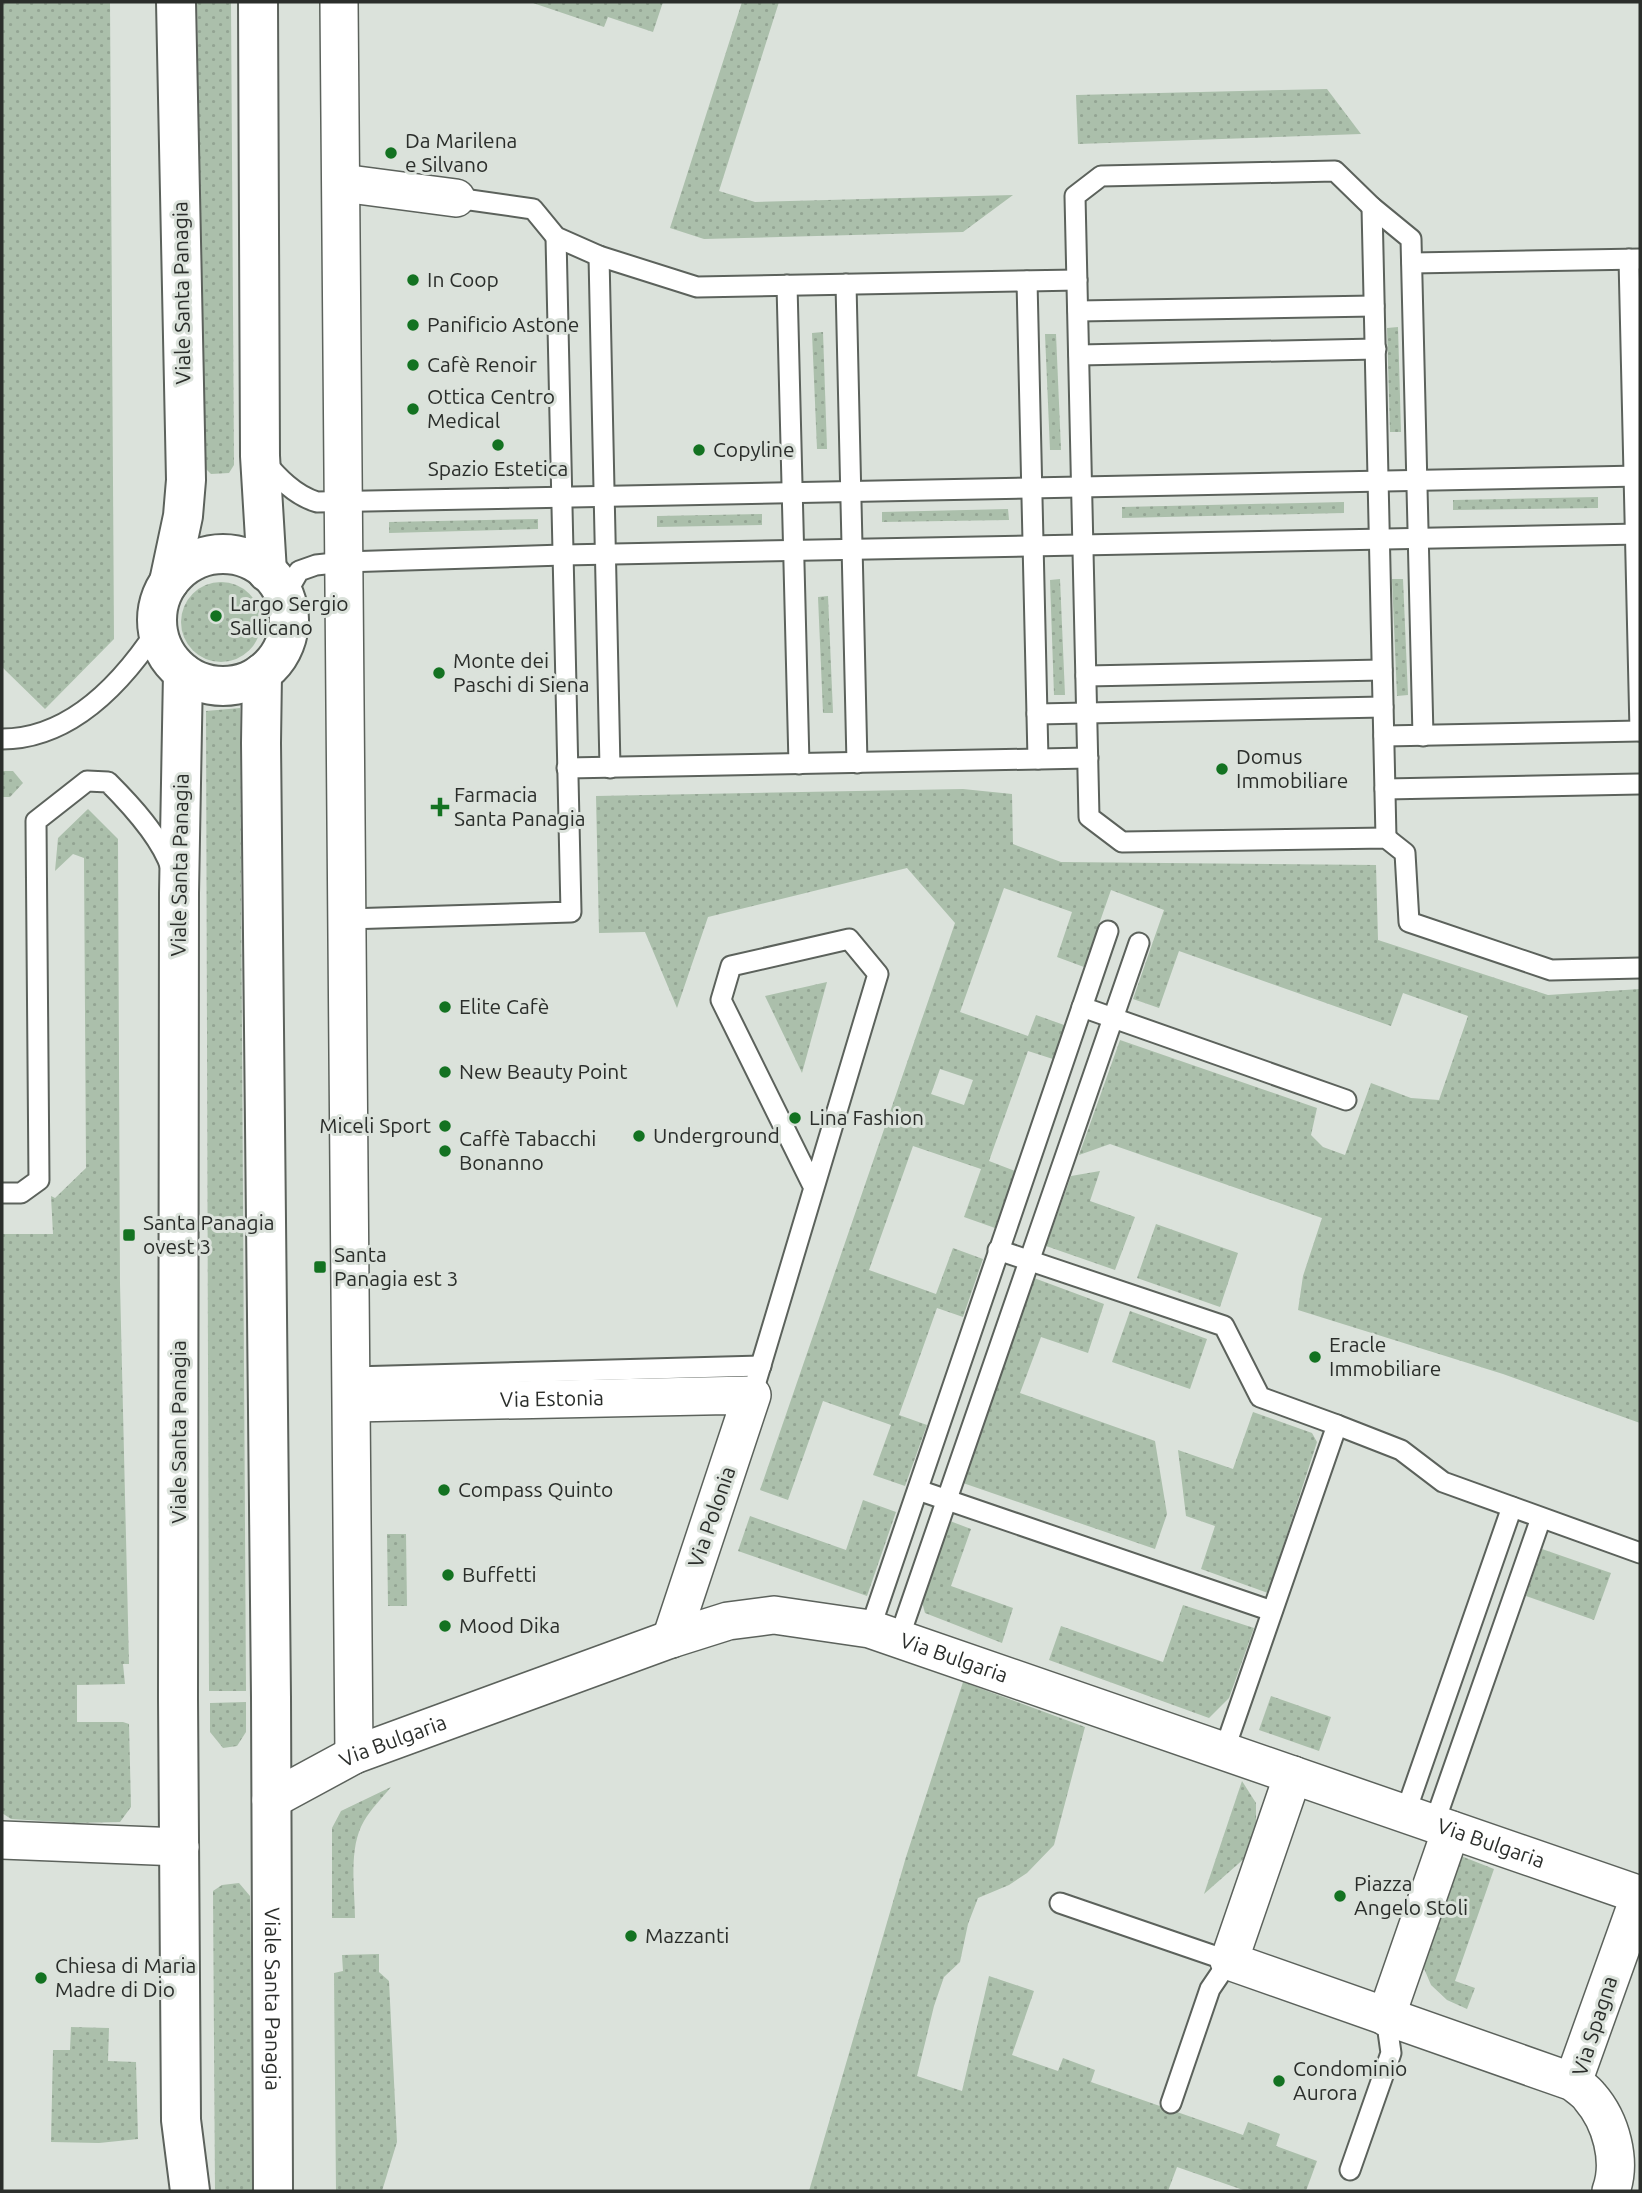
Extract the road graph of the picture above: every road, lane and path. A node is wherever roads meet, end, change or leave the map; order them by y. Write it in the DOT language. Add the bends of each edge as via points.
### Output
graph roads {
  1 [pos="176,2"];
  2 [pos="258,2"];
  3 [pos="339,2"];
  4 [pos="342,183"];
  5 [pos="456,198"];
  6 [pos="1372,208"];
  7 [pos="556,237"];
  8 [pos="599,256"];
  9 [pos="1635,259"];
  10 [pos="1412,263"];
  11 [pos="1077,280"];
  12 [pos="1027,281"];
  13 [pos="846,284"];
  14 [pos="788,285"];
  15 [pos="1374,306"];
  16 [pos="1078,312"];
  17 [pos="1376,349"];
  18 [pos="1079,355"];
  19 [pos="260,456"];
  20 [pos="1637,476"];
  21 [pos="1417,481"];
  22 [pos="1378,482"];
  23 [pos="1032,488"];
  24 [pos="1082,488"];
  25 [pos="851,492"];
  26 [pos="792,493"];
  27 [pos="604,497"];
  28 [pos="561,498"];
  29 [pos="343,501"];
  30 [pos="1638,534"];
  31 [pos="1418,538"];
  32 [pos="1380,539"];
  33 [pos="1083,545"];
  34 [pos="1033,546"];
  35 [pos="852,549"];
  36 [pos="793,550"];
  37 [pos="606,554"];
  38 [pos="563,555"];
  39 [pos="344,562"];
  40 [pos="169,582"];
  41 [pos="276,585"];
  42 [pos="158,630"];
  43 [pos="1382,670"];
  44 [pos="183,673"];
  45 [pos="262,673"];
  46 [pos="1086,676"];
  47 [pos="1383,707"];
  48 [pos="1087,713"];
  49 [pos="1037,714"];
  50 [pos="1640,731"];
  51 [pos="1384,736"];
  52 [pos="1423,736"];
  53 [pos="2,739"];
  54 [pos="1088,758"];
  55 [pos="1038,759"];
  56 [pos="857,763"];
  57 [pos="799,764"];
  58 [pos="568,768"];
  59 [pos="610,768"];
  60 [pos="1640,784"];
  61 [pos="1385,789"];
  62 [pos="1386,838"];
  63 [pos="179,893"];
  64 [pos="347,919"];
  65 [pos="1108,931"];
  66 [pos="1139,943"];
  67 [pos="1640,968"];
  68 [pos="1082,1007"];
  69 [pos="1114,1018"];
  70 [pos="1346,1100"];
  71 [pos="814,1188"];
  72 [pos="2,1193"];
  73 [pos="999,1250"];
  74 [pos="1029,1260"];
  75 [pos="757,1380"];
  76 [pos="352,1390"];
  77 [pos="1336,1425"];
  78 [pos="918,1490"];
  79 [pos="946,1500"];
  80 [pos="1512,1507"];
  81 [pos="1541,1518"];
  82 [pos="1640,1553"];
  83 [pos="1272,1611"];
  84 [pos="884,1634"];
  85 [pos="671,1639"];
  86 [pos="1224,1751"];
  87 [pos="354,1755"];
  88 [pos="1293,1775"];
  89 [pos="271,1800"];
  90 [pos="1430,1823"];
  91 [pos="2,1840"];
  92 [pos="180,1847"];
  93 [pos="1640,1895"];
  94 [pos="1060,1903"];
  95 [pos="1229,1961"];
  96 [pos="1387,2017"];
  97 [pos="1573,2082"];
  98 [pos="1171,2103"];
  99 [pos="1350,2170"];
  100 [pos="190,2191"];
  101 [pos="273,2191"];
  102 [pos="1611,2191"];
  1 -- 40 [label="main road, Viale Santa Panagia" via="186,480"];
  2 -- 19 [label="main road"];
  3 -- 4 [label="street"];
  4 -- 5 [label="street"];
  4 -- 29 [label="street"];
  5 -- 7 [label="lane" via="533,209"];
  6 -- 10 [label="lane" via="1412,239"];
  6 -- 11 [label="lane" via="1335,171 1101,176 1075,196"];
  6 -- 15 [label="lane"];
  7 -- 8 [label="lane"];
  7 -- 28 [label="lane"];
  8 -- 14 [label="lane" via="697,287"];
  8 -- 27 [label="lane"];
  9 -- 10 [label="lane"];
  9 -- 20 [label="lane"];
  10 -- 21 [label="lane"];
  11 -- 12 [label="lane"];
  11 -- 16 [label="lane"];
  12 -- 13 [label="lane"];
  12 -- 23 [label="lane"];
  13 -- 14 [label="lane"];
  13 -- 25 [label="lane"];
  14 -- 26 [label="lane"];
  15 -- 16 [label="lane"];
  15 -- 17 [label="lane"];
  16 -- 18 [label="lane"];
  17 -- 18 [label="lane"];
  17 -- 22 [label="lane"];
  18 -- 24 [label="lane"];
  19 -- 29 [label="lane" via="305,498"];
  19 -- 41 [label="main road"];
  20 -- 21 [label="lane"];
  20 -- 30 [label="lane"];
  21 -- 22 [label="lane"];
  21 -- 31 [label="lane"];
  22 -- 24 [label="lane"];
  22 -- 32 [label="lane"];
  23 -- 24 [label="lane"];
  23 -- 25 [label="lane"];
  23 -- 34 [label="lane"];
  24 -- 33 [label="lane"];
  25 -- 26 [label="lane"];
  25 -- 35 [label="lane"];
  26 -- 27 [label="lane"];
  26 -- 36 [label="lane"];
  27 -- 28 [label="lane"];
  27 -- 37 [label="lane"];
  28 -- 29 [label="lane"];
  28 -- 38 [label="lane"];
  29 -- 39 [label="street"];
  30 -- 31 [label="lane"];
  30 -- 50 [label="lane"];
  31 -- 32 [label="lane"];
  31 -- 52 [label="lane"];
  32 -- 33 [label="lane"];
  32 -- 43 [label="lane"];
  33 -- 34 [label="lane"];
  33 -- 46 [label="lane"];
  34 -- 35 [label="lane"];
  34 -- 49 [label="lane"];
  35 -- 36 [label="lane"];
  35 -- 56 [label="lane"];
  36 -- 37 [label="lane"];
  36 -- 57 [label="lane"];
  37 -- 38 [label="lane"];
  37 -- 59 [label="lane"];
  38 -- 39 [label="lane"];
  38 -- 58 [label="lane"];
  39 -- 41 [label="lane" via="316,565"];
  39 -- 64 [label="street"];
  40 -- 41 [label="main road" via="182,568 216,555 252,562"];
  40 -- 42 [label="main road" via="157,613"];
  41 -- 45 [label="main road" via="288,614 286,639 275,661"];
  42 -- 44 [label="main road" via="162,646"];
  42 -- 53 [label="lane" via="136,661 77,718 45,733"];
  43 -- 46 [label="lane"];
  43 -- 47 [label="lane"];
  44 -- 45 [label="main road" via="198,681 231,686"];
  44 -- 63 [label="main road, Viale Santa Panagia"];
  45 -- 89 [label="main road, Viale Santa Panagia"];
  46 -- 48 [label="lane"];
  47 -- 48 [label="lane"];
  47 -- 51 [label="lane"];
  48 -- 49 [label="lane"];
  48 -- 54 [label="lane"];
  49 -- 55 [label="lane"];
  50 -- 52 [label="lane"];
  51 -- 52 [label="lane"];
  51 -- 61 [label="lane"];
  54 -- 55 [label="lane"];
  54 -- 62 [label="lane" via="1089,817 1122,842"];
  55 -- 56 [label="lane"];
  56 -- 57 [label="lane"];
  57 -- 59 [label="lane"];
  58 -- 59 [label="lane"];
  58 -- 64 [label="lane" via="571,912"];
  60 -- 61 [label="lane"];
  61 -- 62 [label="lane"];
  62 -- 67 [label="lane" via="1405,853 1409,922 1551,970"];
  63 -- 72 [label="lane" via="165,850 108,782 87,781 36,821 38,1180 21,1193"];
  63 -- 92 [label="main road, Viale Santa Panagia"];
  64 -- 76 [label="street"];
  65 -- 68 [label="lane"];
  66 -- 69 [label="lane"];
  68 -- 69 [label="lane"];
  68 -- 73 [label="lane"];
  69 -- 70 [label="lane"];
  69 -- 74 [label="lane"];
  71 -- 71 [label="lane" via="878,974 849,939 731,966 720,1000"];
  71 -- 75 [label="lane"];
  73 -- 74 [label="lane"];
  73 -- 78 [label="lane"];
  74 -- 77 [label="lane" via="1224,1326 1259,1396"];
  74 -- 79 [label="lane"];
  75 -- 76 [label="street, Via Estonia"];
  75 -- 85 [label="street, Via Polonia"];
  76 -- 87 [label="street"];
  77 -- 80 [label="lane" via="1401,1450 1443,1482"];
  77 -- 83 [label="lane"];
  78 -- 79 [label="lane"];
  78 -- 84 [label="lane"];
  79 -- 83 [label="lane"];
  79 -- 84 [label="lane"];
  80 -- 81 [label="lane"];
  80 -- 90 [label="lane"];
  81 -- 82 [label="lane"];
  81 -- 90 [label="lane"];
  83 -- 86 [label="lane"];
  84 -- 85 [label="street, Via Bulgaria" via="775,1615 728,1621"];
  84 -- 86 [label="street, Via Bulgaria"];
  85 -- 87 [label="street, Via Bulgaria"];
  86 -- 88 [label="street, Via Bulgaria"];
  87 -- 89 [label="street, Via Bulgaria"];
  88 -- 90 [label="street, Via Bulgaria"];
  88 -- 95 [label="street"];
  89 -- 101 [label="main road, Viale Santa Panagia"];
  90 -- 93 [label="street, Via Bulgaria"];
  90 -- 96 [label="street"];
  91 -- 92 [label="street"];
  92 -- 100 [label="main road, Viale Santa Panagia" via="181,2120"];
  93 -- 97 [label="street, Via Spagna"];
  94 -- 95 [label="lane"];
  95 -- 96 [label="street"];
  95 -- 98 [label="lane" via="1210,1989"];
  96 -- 97 [label="street"];
  96 -- 99 [label="lane" via="1391,2053"];
  97 -- 102 [label="street, Via Spagna" via="1590,2096 1607,2123 1614,2150"];
}
